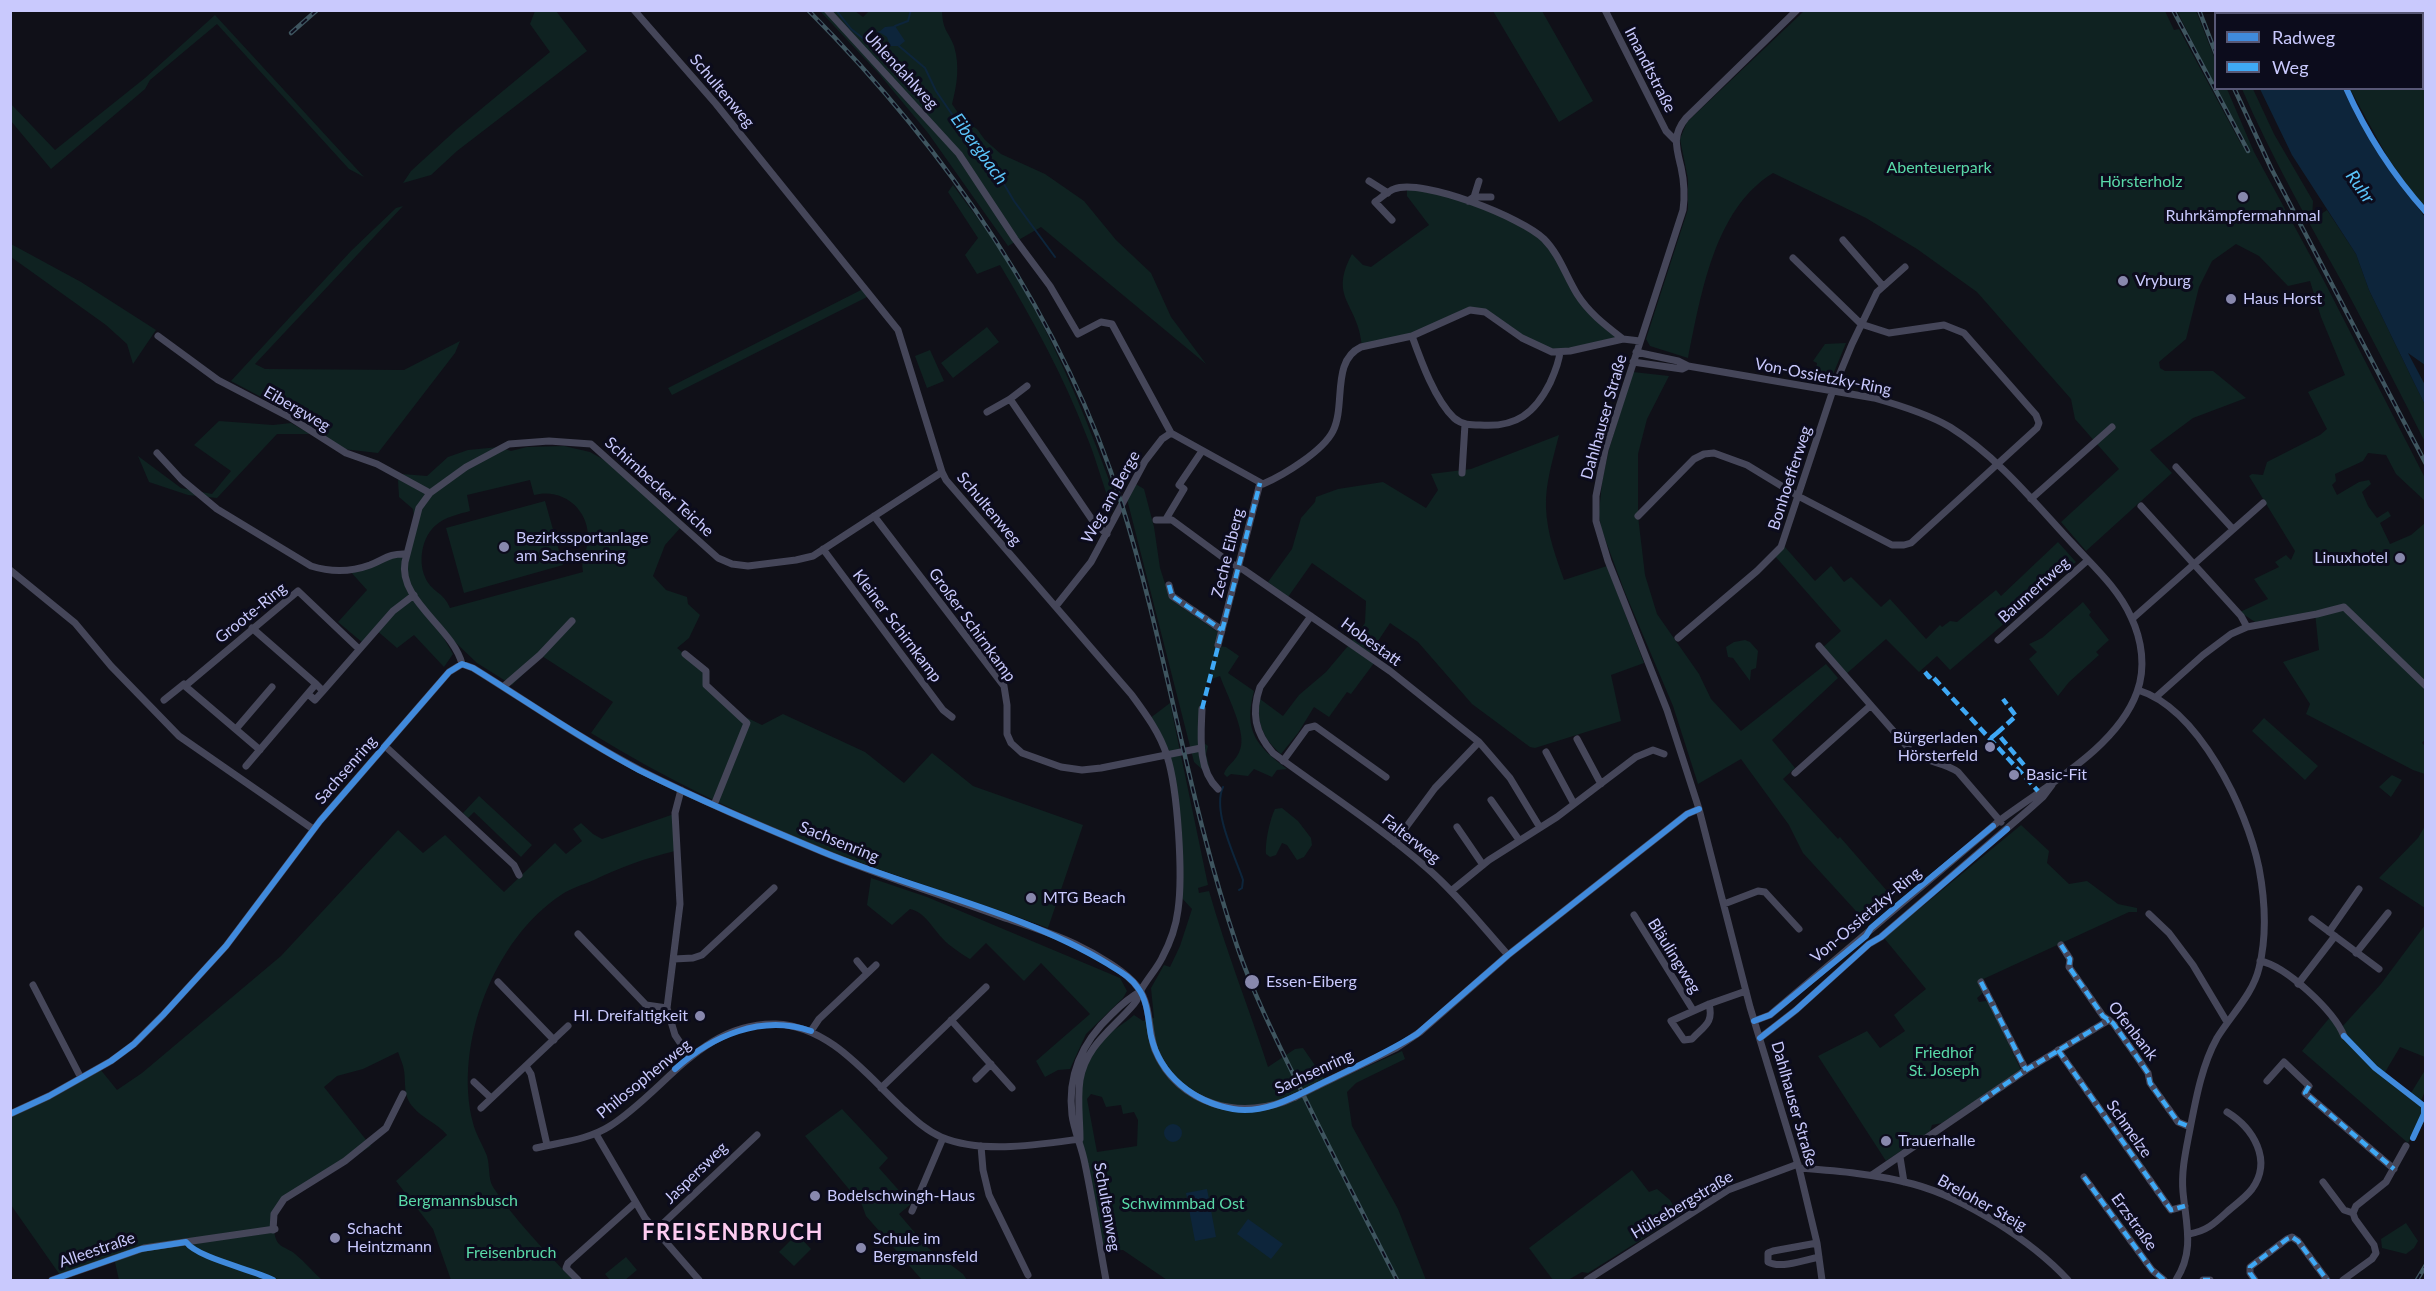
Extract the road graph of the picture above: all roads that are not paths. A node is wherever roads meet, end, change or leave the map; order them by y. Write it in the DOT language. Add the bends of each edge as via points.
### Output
graph roads {
  1 [pos="634,10"];
  2 [pos="827,10"];
  3 [pos="1605,10"];
  4 [pos="1797,10"];
  5 [pos="1675,140"];
  6 [pos="1369,181"];
  7 [pos="1479,181"];
  8 [pos="1388,193"];
  9 [pos="1491,197"];
  10 [pos="1471,199"];
  11 [pos="1392,220"];
  12 [pos="1843,240"];
  13 [pos="1793,258"];
  14 [pos="1905,267"];
  15 [pos="1883,286"];
  16 [pos="1861,324"];
  17 [pos="158,336"];
  18 [pos="1412,336"];
  19 [pos="1623,339"];
  20 [pos="1640,341"];
  21 [pos="1560,352"];
  22 [pos="1636,352"];
  23 [pos="1633,362"];
  24 [pos="1688,366"];
  25 [pos="1027,386"];
  26 [pos="1833,390"];
  27 [pos="1010,399"];
  28 [pos="987,412"];
  29 [pos="1465,424"];
  30 [pos="2112,427"];
  31 [pos="1171,433"];
  32 [pos="1202,451"];
  33 [pos="157,453"];
  34 [pos="1998,463"];
  35 [pos="2176,467"];
  36 [pos="942,472"];
  37 [pos="1462,472"];
  38 [pos="1260,483"];
  39 [pos="430,493"];
  40 [pos="1798,496"];
  41 [pos="2031,499"];
  42 [pos="2263,503"];
  43 [pos="2141,506"];
  44 [pos="874,516"];
  45 [pos="1638,516"];
  46 [pos="1166,519"];
  47 [pos="1156,520"];
  48 [pos="2232,528"];
  49 [pos="1107,534"];
  50 [pos="823,549"];
  51 [pos="406,555"];
  52 [pos="2088,560"];
  53 [pos="2192,564"];
  54 [pos="1238,567"];
  55 [pos="10,570"];
  56 [pos="1169,585"];
  57 [pos="414,595"];
  58 [pos="1056,606"];
  59 [pos="1311,616"];
  60 [pos="2132,619"];
  61 [pos="572,621"];
  62 [pos="2247,627"];
  63 [pos="252,628"];
  64 [pos="1222,630"];
  65 [pos="1678,638"];
  66 [pos="1998,640"];
  67 [pos="1218,645"];
  68 [pos="1819,645"];
  69 [pos="359,649"];
  70 [pos="685,654"];
  71 [pos="462,664"];
  72 [pos="316,684"];
  73 [pos="185,686"];
  74 [pos="2426,686"];
  75 [pos="272,687"];
  76 [pos="503,687"];
  77 [pos="2138,690"];
  78 [pos="323,691"];
  79 [pos="308,694"];
  80 [pos="2156,697"];
  81 [pos="164,700"];
  82 [pos="1870,706"];
  83 [pos="1202,709"];
  84 [pos="952,717"];
  85 [pos="236,729"];
  86 [pos="1577,740"];
  87 [pos="1479,742"];
  88 [pos="385,746"];
  89 [pos="1201,748"];
  90 [pos="260,750"];
  91 [pos="1546,752"];
  92 [pos="1664,754"];
  93 [pos="1167,755"];
  94 [pos="1283,761"];
  95 [pos="246,766"];
  96 [pos="1795,773"];
  97 [pos="1386,777"];
  98 [pos="2054,783"];
  99 [pos="1601,784"];
  100 [pos="1218,789"];
  101 [pos="681,790"];
  102 [pos="1491,800"];
  103 [pos="1574,804"];
  104 [pos="714,805"];
  105 [pos="1699,809"];
  106 [pos="2000,821"];
  107 [pos="1539,826"];
  108 [pos="1457,827"];
  109 [pos="314,829"];
  110 [pos="2007,829"];
  111 [pos="1519,840"];
  112 [pos="1395,842"];
  113 [pos="1483,865"];
  114 [pos="519,875"];
  115 [pos="774,888"];
  116 [pos="2359,889"];
  117 [pos="1451,891"];
  118 [pos="1724,904"];
  119 [pos="2388,913"];
  120 [pos="2150,914"];
  121 [pos="1634,915"];
  122 [pos="2312,919"];
  123 [pos="1799,929"];
  124 [pos="578,934"];
  125 [pos="2332,934"];
  126 [pos="2061,945"];
  127 [pos="2356,953"];
  128 [pos="1508,955"];
  129 [pos="674,959"];
  130 [pos="2260,961"];
  131 [pos="857,962"];
  132 [pos="876,964"];
  133 [pos="2379,969"];
  134 [pos="867,973"];
  135 [pos="498,982"];
  136 [pos="1981,982"];
  137 [pos="2298,984"];
  138 [pos="33,985"];
  139 [pos="986,987"];
  140 [pos="1141,991"];
  141 [pos="1746,991"];
  142 [pos="1709,1004"];
  143 [pos="667,1008"];
  144 [pos="1693,1010"];
  145 [pos="951,1020"];
  146 [pos="2109,1020"];
  147 [pos="1754,1021"];
  148 [pos="2227,1022"];
  149 [pos="568,1026"];
  150 [pos="811,1031"];
  151 [pos="2344,1036"];
  152 [pos="1760,1038"];
  153 [pos="554,1040"];
  154 [pos="2058,1050"];
  155 [pos="689,1056"];
  156 [pos="991,1064"];
  157 [pos="526,1066"];
  158 [pos="2026,1070"];
  159 [pos="81,1078"];
  160 [pos="975,1079"];
  161 [pos="2267,1081"];
  162 [pos="474,1082"];
  163 [pos="881,1088"];
  164 [pos="1012,1088"];
  165 [pos="403,1094"];
  166 [pos="491,1098"];
  167 [pos="481,1108"];
  168 [pos="2227,1112"];
  169 [pos="10,1114"];
  170 [pos="2190,1127"];
  171 [pos="596,1134"];
  172 [pos="757,1135"];
  173 [pos="943,1138"];
  174 [pos="1080,1139"];
  175 [pos="547,1145"];
  176 [pos="981,1146"];
  177 [pos="2406,1146"];
  178 [pos="536,1148"];
  179 [pos="1900,1157"];
  180 [pos="1798,1166"];
  181 [pos="2394,1169"];
  182 [pos="1872,1175"];
  183 [pos="2084,1177"];
  184 [pos="1904,1182"];
  185 [pos="2324,1182"];
  186 [pos="635,1203"];
  187 [pos="2185,1206"];
  188 [pos="912,1211"];
  189 [pos="2353,1213"];
  190 [pos="655,1232"];
  191 [pos="2189,1234"];
  192 [pos="1817,1243"];
  193 [pos="1819,1257"];
  194 [pos="1028,1275"];
  195 [pos="52,1281"];
  196 [pos="578,1281"];
  197 [pos="699,1281"];
  198 [pos="1106,1281"];
  199 [pos="1587,1281"];
  200 [pos="1822,1281"];
  201 [pos="2068,1281"];
  202 [pos="2164,1281"];
  203 [pos="2176,1281"];
  204 [pos="2203,1281"];
  205 [pos="2210,1281"];
  206 [pos="2255,1281"];
  207 [pos="2327,1281"];
  208 [pos="2343,1281"];
  1 -- 36 [label="street, Schultenweg" via="716,104 898,330"];
  2 -- 31 [label="street, Uhlendahlweg" via="959,154 1050,286 1078,334 1101,322 1112,324"];
  3 -- 5 [label="street, Imandtstraße" via="1666,131"];
  4 -- 5 [label="street" via="1686,118"];
  5 -- 20 [label="street, Dahlhauser Straße" via="1683,179 1683,210"];
  6 -- 8 [label="street"];
  7 -- 10 [label="street"];
  8 -- 10 [label="street" via="1406,187"];
  8 -- 11 [label="street" via="1375,202"];
  9 -- 10 [label="street"];
  10 -- 19 [label="street" via="1544,240 1593,315"];
  12 -- 15 [label="street"];
  13 -- 16 [label="street"];
  14 -- 15 [label="street, Bonhoefferweg"];
  15 -- 16 [label="street, Bonhoefferweg" via="1876,292"];
  16 -- 26 [label="street, Bonhoefferweg"];
  16 -- 34 [label="street" via="1890,333 1944,325 1957,329 1973,342 2039,423"];
  17 -- 39 [label="street, Eibergweg" via="218,380 291,418 346,453 377,464"];
  18 -- 21 [label="street" via="1463,312 1478,310 1538,347"];
  18 -- 29 [label="street" via="1431,382 1453,417"];
  18 -- 38 [label="street" via="1354,350 1347,358 1337,419 1326,440 1299,463"];
  19 -- 20 [label="street"];
  19 -- 21 [label="street"];
  20 -- 22 [label="street, Dahlhauser Straße"];
  21 -- 29 [label="street" via="1540,402 1529,413 1502,425"];
  22 -- 23 [label="street, Dahlhauser Straße"];
  22 -- 24 [label="street, Von-Ossietzky-Ring"];
  23 -- 24 [label="street, Von-Ossietzky-Ring"];
  23 -- 105 [label="street, Dahlhauser Straße" via="1600,473 1596,521 1667,710"];
  24 -- 26 [label="street, Von-Ossietzky-Ring"];
  25 -- 27 [label="street"];
  26 -- 34 [label="street, Von-Ossietzky-Ring" via="1899,405 1948,426"];
  26 -- 40 [label="street, Bonhoefferweg"];
  27 -- 28 [label="street"];
  27 -- 49 [label="street" via="1095,524"];
  29 -- 37 [label="street"];
  30 -- 41 [label="street"];
  31 -- 32 [label="street"];
  31 -- 49 [label="street, Weg am Berge" via="1145,461"];
  32 -- 38 [label="street"];
  32 -- 46 [label="street" via="1179,485 1184,489"];
  33 -- 51 [label="street" via="217,509 311,566 349,569 391,554"];
  34 -- 40 [label="street" via="1911,543 1904,545 1892,545"];
  34 -- 41 [label="street, Von-Ossietzky-Ring"];
  35 -- 48 [label="street"];
  36 -- 44 [label="street, Schirnbecker Teiche"];
  36 -- 58 [label="street, Schultenweg"];
  38 -- 54 [label="street, Zeche Eiberg"];
  39 -- 50 [label="street, Schirnbecker Teiche" via="466,467 509,444 591,444 723,560 740,565 772,564 803,559"];
  39 -- 51 [label="street, Schirnbecker Teiche" via="419,508"];
  40 -- 45 [label="street" via="1747,465 1714,453 1704,454 1694,459"];
  40 -- 65 [label="street, Bonhoefferweg" via="1778,551"];
  41 -- 52 [label="street, Von-Ossietzky-Ring"];
  42 -- 48 [label="street"];
  43 -- 53 [label="street"];
  44 -- 50 [label="street, Schirnbecker Teiche"];
  44 -- 93 [label="street, Großer Schirnkamp" via="1004,686 1007,734 1016,749 1061,767 1082,770"];
  46 -- 47 [label="street"];
  46 -- 54 [label="street, Hobestatt" via="1179,524"];
  48 -- 53 [label="street"];
  49 -- 58 [label="street, Weg am Berge" via="1091,562"];
  50 -- 84 [label="street, Kleiner Schirnkamp" via="943,711"];
  51 -- 57 [label="street, Schirnbecker Teiche" via="403,571"];
  52 -- 60 [label="street, Von-Ossietzky-Ring" via="2117,593"];
  52 -- 66 [label="street, Baumertweg"];
  53 -- 60 [label="street"];
  53 -- 62 [label="street"];
  54 -- 59 [label="street, Hobestatt"];
  54 -- 64 [label="street, Zeche Eiberg"];
  55 -- 109 [label="street, Sachsenring" via="75,623 179,736"];
  56 -- 64 [label="street, Zeche Eiberg" via="1172,596"];
  57 -- 69 [label="street" via="393,611"];
  57 -- 71 [label="street, Schirnbecker Teiche" via="456,649"];
  58 -- 93 [label="street, Schultenweg" via="1139,705"];
  59 -- 87 [label="street, Hobestatt" via="1390,671"];
  59 -- 94 [label="street, Falterweg" via="1262,682 1256,700 1258,732"];
  60 -- 77 [label="street, Von-Ossietzky-Ring" via="2142,655"];
  61 -- 76 [label="street"];
  62 -- 74 [label="street" via="2344,607"];
  62 -- 80 [label="street" via="2216,644"];
  63 -- 69 [label="street, Groote-Ring" via="298,591"];
  63 -- 72 [label="street"];
  63 -- 73 [label="street, Groote-Ring"];
  64 -- 67 [label="street, Zeche Eiberg"];
  68 -- 82 [label="street"];
  69 -- 78 [label="street"];
  70 -- 104 [label="street" via="706,671 706,685 747,723"];
  71 -- 76 [label="street, Sachsenring"];
  71 -- 88 [label="street, Sachsenring" via="449,672"];
  72 -- 78 [label="street"];
  72 -- 79 [label="street"];
  73 -- 81 [label="street, Groote-Ring"];
  73 -- 85 [label="street"];
  75 -- 85 [label="street"];
  76 -- 101 [label="street, Sachsenring" via="624,761"];
  77 -- 80 [label="street"];
  77 -- 98 [label="street, Von-Ossietzky-Ring" via="2106,740"];
  78 -- 79 [label="street" via="315,700"];
  79 -- 90 [label="street"];
  80 -- 130 [label="street" via="2176,712 2205,747 2245,822 2262,888"];
  82 -- 96 [label="street"];
  82 -- 106 [label="street" via="1914,754 1958,772"];
  83 -- 89 [label="street"];
  85 -- 90 [label="street"];
  86 -- 99 [label="street"];
  87 -- 107 [label="street, Hobestatt" via="1510,778"];
  87 -- 112 [label="street" via="1435,788"];
  88 -- 109 [label="street, Sachsenring"];
  88 -- 114 [label="street, Sachsenring" via="514,864"];
  89 -- 93 [label="street"];
  89 -- 100 [label="street" via="1206,769"];
  90 -- 95 [label="street"];
  91 -- 103 [label="street"];
  92 -- 99 [label="street" via="1645,752"];
  93 -- 140 [label="street, Schultenweg" via="1176,816 1178,911 1169,944"];
  94 -- 97 [label="street" via="1307,728 1315,726"];
  94 -- 112 [label="street, Falterweg"];
  98 -- 106 [label="street, Von-Ossietzky-Ring"];
  98 -- 110 [label="street, Von-Ossietzky-Ring"];
  99 -- 103 [label="street"];
  101 -- 104 [label="street, Sachsenring"];
  101 -- 129 [label="street" via="675,813 680,904"];
  102 -- 111 [label="street"];
  103 -- 107 [label="street"];
  104 -- 140 [label="street, Sachsenring" via="824,852 1076,945 1123,973"];
  105 -- 118 [label="street, Dahlhauser Straße"];
  105 -- 128 [label="street, Sachsenring" via="1687,814"];
  106 -- 110 [label="street"];
  106 -- 147 [label="street, Von-Ossietzky-Ring" via="1832,965 1770,1015"];
  107 -- 111 [label="street"];
  108 -- 113 [label="street"];
  109 -- 159 [label="street, Sachsenring" via="226,946 188,989 123,1053"];
  110 -- 152 [label="street, Von-Ossietzky-Ring"];
  111 -- 113 [label="street"];
  112 -- 117 [label="street, Falterweg"];
  113 -- 117 [label="street"];
  115 -- 129 [label="street" via="702,955"];
  116 -- 125 [label="street"];
  117 -- 128 [label="street, Falterweg"];
  118 -- 123 [label="street" via="1765,892"];
  118 -- 141 [label="street, Dahlhauser Straße"];
  119 -- 127 [label="street"];
  120 -- 148 [label="street" via="2193,965"];
  121 -- 144 [label="street, Bläulingweg"];
  122 -- 125 [label="street"];
  124 -- 143 [label="street" via="646,1005"];
  125 -- 127 [label="street"];
  125 -- 137 [label="street"];
  126 -- 146 [label="street, Ofenbank" via="2070,959 2069,968"];
  127 -- 133 [label="street"];
  128 -- 140 [label="street, Sachsenring, bridge" via="1420,1032 1396,1048 1262,1108 1217,1105 1187,1090 1167,1073 1152,1038"];
  129 -- 143 [label="street"];
  130 -- 137 [label="street" via="2276,967"];
  130 -- 148 [label="street" via="2248,994"];
  131 -- 134 [label="street"];
  132 -- 134 [label="street"];
  134 -- 150 [label="street"];
  135 -- 153 [label="street"];
  136 -- 158 [label="street"];
  137 -- 151 [label="street" via="2331,1016"];
  138 -- 159 [label="street"];
  139 -- 145 [label="street"];
  140 -- 174 [label="street, Schultenweg" via="1137,1001 1094,1045 1084,1065 1078,1102"];
  141 -- 142 [label="street"];
  141 -- 147 [label="street, Dahlhauser Straße"];
  142 -- 144 [label="street"];
  142 -- 144 [label="street" via="1710,1020 1687,1041 1671,1021"];
  143 -- 155 [label="street" via="675,1035"];
  145 -- 156 [label="street"];
  145 -- 163 [label="street"];
  146 -- 154 [label="street"];
  146 -- 170 [label="street, Ofenbank" via="2178,1122"];
  147 -- 152 [label="street, Dahlhauser Straße"];
  148 -- 170 [label="street" via="2206,1064"];
  149 -- 153 [label="street"];
  150 -- 155 [label="street, Philosophenweg" via="775,1024 754,1027 722,1037"];
  150 -- 163 [label="street, Philosophenweg" via="846,1055"];
  152 -- 180 [label="street, Dahlhauser Straße"];
  153 -- 157 [label="street"];
  154 -- 158 [label="street"];
  154 -- 187 [label="street, Schmelze" via="2170,1210"];
  155 -- 171 [label="street, Philosophenweg" via="619,1120"];
  156 -- 160 [label="street"];
  156 -- 164 [label="street"];
  157 -- 166 [label="street"];
  157 -- 175 [label="street"];
  158 -- 179 [label="street"];
  159 -- 169 [label="street, Sachsenring"];
  161 -- 181 [label="street" via="2284,1062 2309,1086 2305,1093"];
  162 -- 166 [label="street"];
  163 -- 173 [label="street, Philosophenweg" via="913,1118"];
  165 -- 195 [label="street, Alleestraße" via="386,1128 345,1161 284,1199 274,1214 274,1230 144,1248"];
  166 -- 167 [label="street"];
  168 -- 191 [label="street" via="2245,1125 2255,1139 2260,1155 2258,1177 2247,1195 2208,1229"];
  170 -- 187 [label="street" via="2183,1173"];
  171 -- 175 [label="street, Philosophenweg"];
  171 -- 186 [label="street"];
  172 -- 190 [label="street, Jaspersweg"];
  173 -- 176 [label="street, Philosophenweg"];
  173 -- 188 [label="street"];
  174 -- 176 [label="street, Philosophenweg"];
  174 -- 198 [label="street, Schultenweg"];
  175 -- 178 [label="street, Philosophenweg"];
  176 -- 194 [label="street" via="989,1195"];
  177 -- 181 [label="street"];
  179 -- 182 [label="street"];
  179 -- 184 [label="street"];
  180 -- 182 [label="street, Breloher Steig"];
  180 -- 192 [label="street, Dahlhauser Straße"];
  180 -- 199 [label="street, Hülsebergstraße" via="1728,1190"];
  181 -- 189 [label="street"];
  182 -- 184 [label="street, Breloher Steig"];
  183 -- 202 [label="street, Erzstraße"];
  184 -- 201 [label="street, Breloher Steig" via="1945,1195 2006,1228"];
  185 -- 189 [label="street" via="2344,1210"];
  186 -- 190 [label="street"];
  186 -- 196 [label="street" via="568,1263 566,1268"];
  187 -- 191 [label="street"];
  189 -- 208 [label="street" via="2376,1253"];
  190 -- 197 [label="street"];
  191 -- 203 [label="street" via="2186,1258"];
  192 -- 193 [label="street, Dahlhauser Straße"];
  192 -- 193 [label="street" via="1773,1251 1768,1253 1768,1262 1772,1265"];
  193 -- 200 [label="street, Dahlhauser Straße"];
  204 -- 205 [label="street"];
  206 -- 207 [label="street" via="2250,1267 2292,1237"];
}
